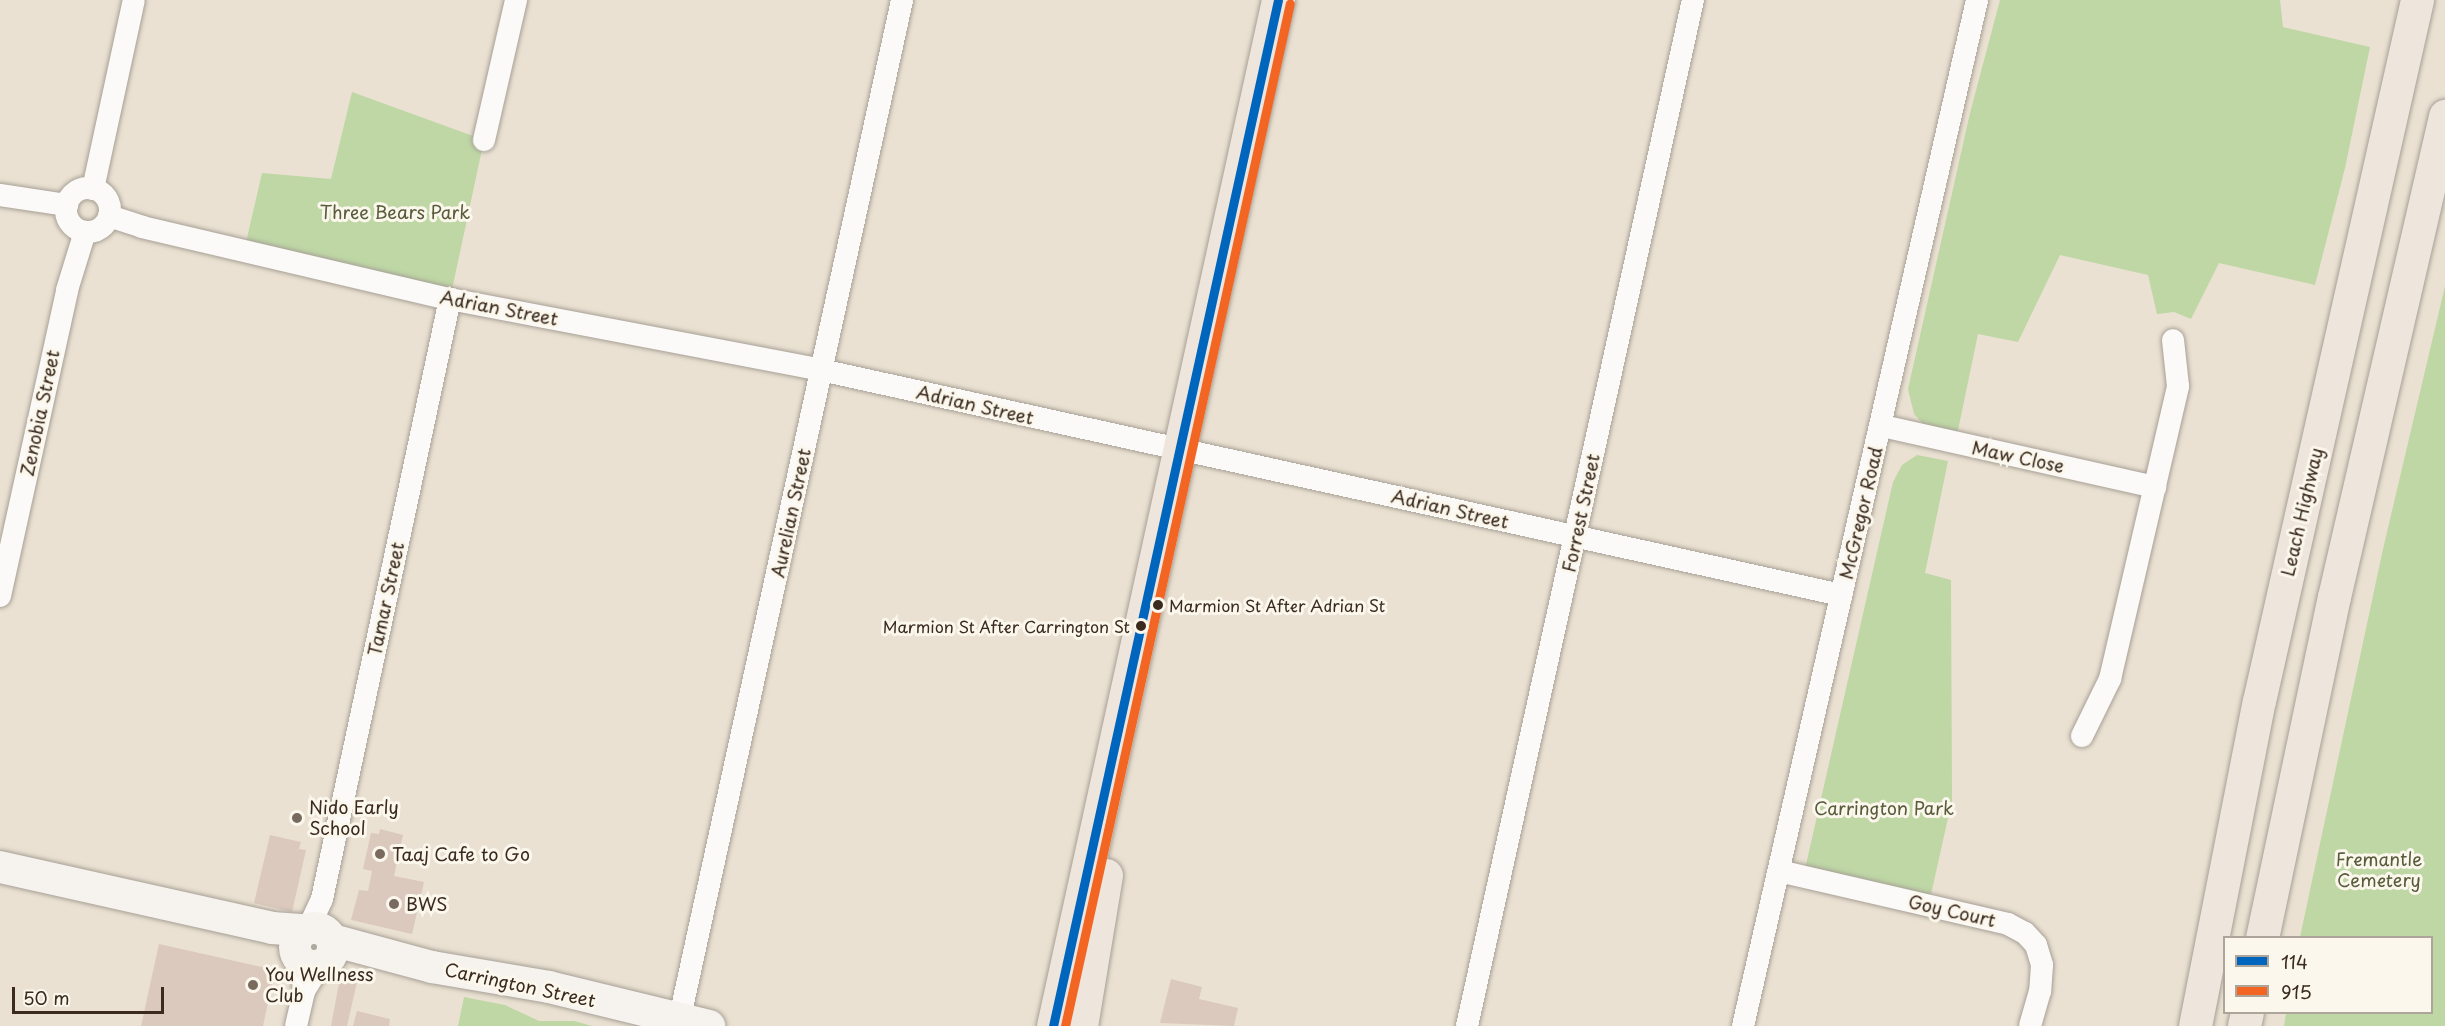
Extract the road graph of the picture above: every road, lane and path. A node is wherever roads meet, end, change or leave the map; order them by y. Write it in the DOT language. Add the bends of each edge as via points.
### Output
graph roads {
  1 [pos="134,0"];
  2 [pos="516,0"];
  3 [pos="902,0"];
  4 [pos="1278,0"];
  5 [pos="1295,0"];
  6 [pos="1693,0"];
  7 [pos="1977,0"];
  8 [pos="2416,0"];
  9 [pos="2445,116"];
  10 [pos="484,140"];
  11 [pos="93,189"];
  12 [pos="0,195"];
  13 [pos="67,205"];
  14 [pos="109,216"];
  15 [pos="85,232"];
  16 [pos="450,299"];
  17 [pos="2173,340"];
  18 [pos="821,370"];
  19 [pos="1882,426"];
  20 [pos="1188,452"];
  21 [pos="2155,487"];
  22 [pos="1576,536"];
  23 [pos="1841,595"];
  24 [pos="0,596"];
  25 [pos="2082,736"];
  26 [pos="0,867"];
  27 [pos="1779,871"];
  28 [pos="0,885"];
  29 [pos="2262,936"];
  30 [pos="313,951"];
  31 [pos="2195,1021"];
  32 [pos="689,1024"];
  33 [pos="296,1026"];
  34 [pos="638,1026"];
  35 [pos="1053,1026"];
  36 [pos="1081,1026"];
  37 [pos="1467,1026"];
  38 [pos="1743,1026"];
  39 [pos="2030,1026"];
  1 -- 11 [label="street"];
  2 -- 10 [label="street"];
  3 -- 18 [label="street, Aurelian Street"];
  4 -- 20 [label="main road"];
  5 -- 20 [label="main road"];
  6 -- 22 [label="street, Forrest Street"];
  7 -- 19 [label="street, McGregor Road"];
  8 -- 31 [label="main road, Leach Highway" via="2259,701"];
  9 -- 29 [label="main road" via="2334,597"];
  11 -- 13 [label="street" via="74,193"];
  11 -- 14 [label="street" via="107,199"];
  12 -- 13 [label="street"];
  13 -- 15 [label="street" via="68,219"];
  14 -- 15 [label="street" via="103,226"];
  14 -- 16 [label="street, Adrian Street"];
  15 -- 24 [label="street, Zenobia Street" via="67,290"];
  16 -- 18 [label="street, Adrian Street"];
  16 -- 30 [label="street, Tamar Street"];
  17 -- 21 [label="street" via="2178,386"];
  18 -- 20 [label="street, Adrian Street"];
  18 -- 32 [label="street, Aurelian Street"];
  19 -- 21 [label="street, Maw Close"];
  19 -- 23 [label="street, McGregor Road"];
  20 -- 22 [label="street, Adrian Street"];
  20 -- 35 [label="main road"];
  20 -- 36 [label="main road" via="1119,805"];
  21 -- 25 [label="street" via="2110,679"];
  22 -- 23 [label="street, Adrian Street"];
  22 -- 37 [label="street, Forrest Street"];
  23 -- 27 [label="street, McGregor Road"];
  26 -- 30 [label="main road, Carrington Street" via="272,928"];
  27 -- 38 [label="street, McGregor Road"];
  27 -- 39 [label="street, Goy Court" via="2008,924 2025,933 2036,945 2043,971"];
  28 -- 30 [label="main road, Carrington Street"];
  30 -- 32 [label="main road, Carrington Street" via="549,987"];
  30 -- 33 [label="street, Tamar Street"];
  30 -- 34 [label="main road, Carrington Street"];
}
